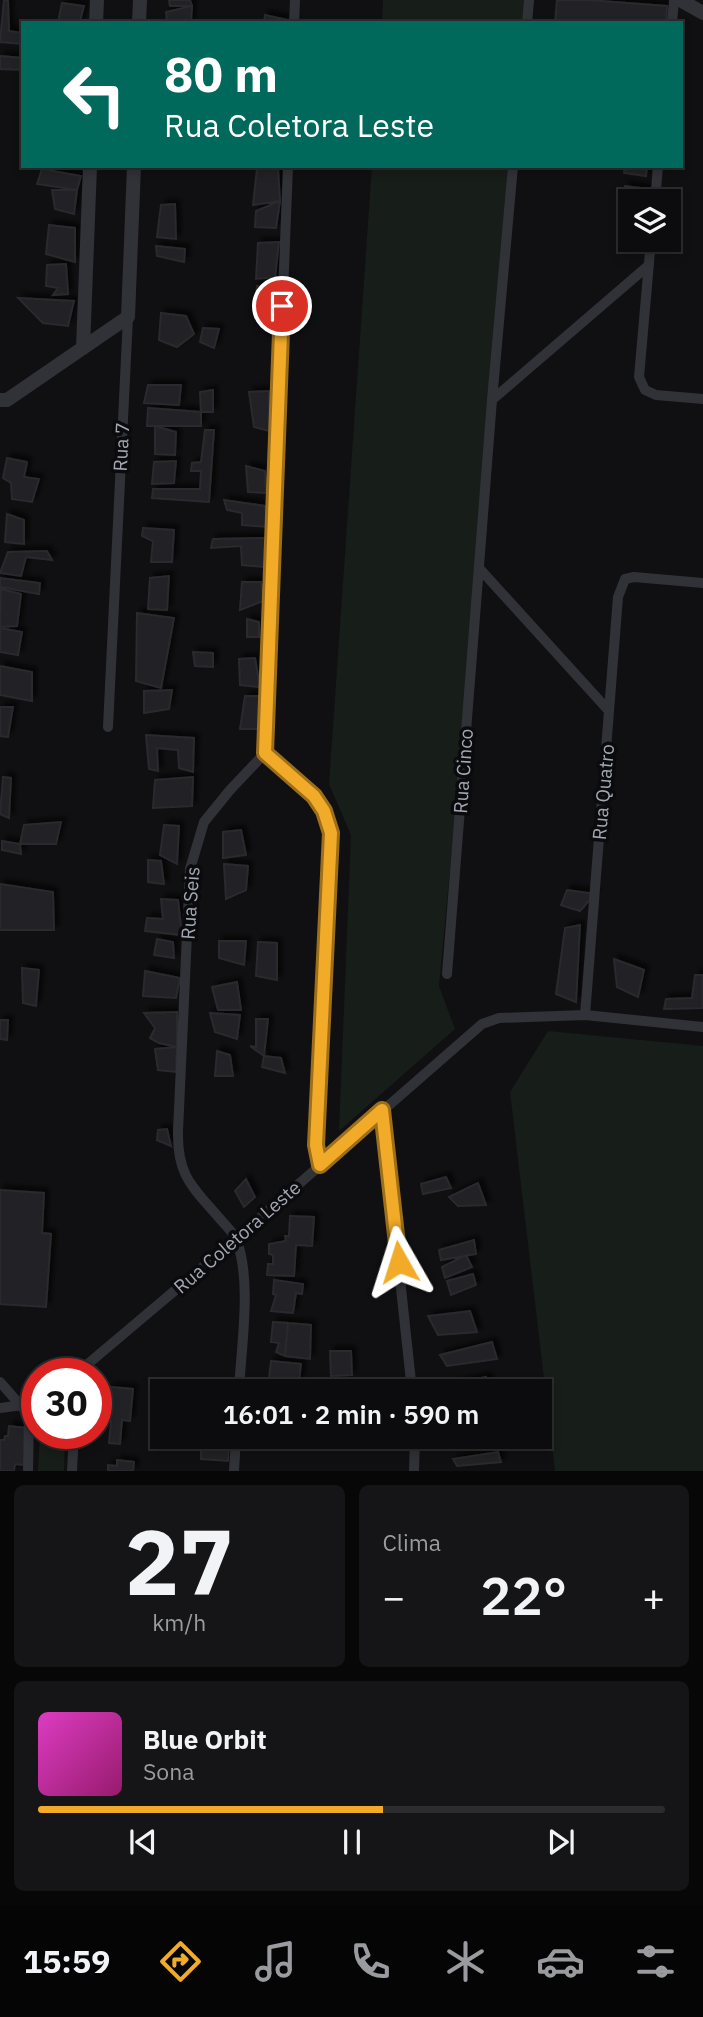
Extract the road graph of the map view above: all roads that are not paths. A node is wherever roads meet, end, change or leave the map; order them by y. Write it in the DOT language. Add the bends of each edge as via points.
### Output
graph roads {
  1 [pos="97,0"];
  2 [pos="140,0"];
  3 [pos="295,0"];
  4 [pos="529,0"];
  5 [pos="674,0"];
  6 [pos="680,0"];
  7 [pos="703,13"];
  8 [pos="96,21"];
  9 [pos="139,21"];
  10 [pos="294,21"];
  11 [pos="527,21"];
  12 [pos="672,21"];
  13 [pos="90,168"];
  14 [pos="134,168"];
  15 [pos="288,168"];
  16 [pos="513,168"];
  17 [pos="658,168"];
  18 [pos="656,189"];
  19 [pos="650,252"];
  20 [pos="649,265"];
  21 [pos="128,317"];
  22 [pos="83,348"];
  23 [pos="703,399"];
  24 [pos="492,400"];
  25 [pos="2,403"];
  26 [pos="479,568"];
  27 [pos="703,583"];
  28 [pos="610,711"];
  29 [pos="108,727"];
  30 [pos="265,753"];
  31 [pos="447,974"];
  32 [pos="585,1015"];
  33 [pos="703,1027"];
  34 [pos="382,1110"];
  35 [pos="320,1165"];
  36 [pos="237,1238"];
  37 [pos="95,1358"];
  38 [pos="240,1379"];
  39 [pos="411,1379"];
  40 [pos="0,1382"];
  41 [pos="21,1403"];
  42 [pos="21,1405"];
  43 [pos="0,1408"];
  44 [pos="29,1449"];
  45 [pos="73,1449"];
  46 [pos="235,1449"];
  47 [pos="415,1449"];
  48 [pos="28,1471"];
  49 [pos="72,1471"];
  50 [pos="234,1471"];
  51 [pos="414,1471"];
  1 -- 8 [label="street"];
  2 -- 9 [label="street"];
  3 -- 10 [label="street"];
  4 -- 11 [label="street"];
  5 -- 12 [label="street"];
  6 -- 7 [label="street"];
  13 -- 22 [label="street"];
  14 -- 21 [label="street, Rua 7"];
  15 -- 30 [label="street"];
  16 -- 24 [label="street, Rua Cinco"];
  17 -- 18 [label="street"];
  19 -- 20 [label="street"];
  20 -- 23 [label="street" via="639,377 645,390 656,395"];
  20 -- 24 [label="street"];
  21 -- 22 [label="street"];
  21 -- 29 [label="street, Rua 7"];
  22 -- 25 [label="street"];
  24 -- 26 [label="street, Rua Cinco"];
  26 -- 28 [label="street"];
  26 -- 31 [label="street, Rua Cinco"];
  27 -- 28 [label="street, Rua Quatro" via="625,579 618,597"];
  28 -- 32 [label="street, Rua Quatro"];
  30 -- 35 [label="street" via="314,796 331,833 316,1145"];
  30 -- 36 [label="street, Rua Seis" via="204,822 190,869 178,1156 188,1181"];
  32 -- 33 [label="street, Rua Coletora Leste"];
  32 -- 34 [label="street, Rua Coletora Leste" via="499,1018 482,1024"];
  34 -- 35 [label="street, Rua Coletora Leste"];
  34 -- 39 [label="street"];
  35 -- 36 [label="street, Rua Coletora Leste"];
  36 -- 37 [label="street, Rua Coletora Leste"];
  36 -- 38 [label="street" via="244,1296"];
  40 -- 41 [label="street"];
  42 -- 43 [label="street"];
  44 -- 48 [label="street"];
  45 -- 49 [label="street"];
  46 -- 50 [label="street"];
  47 -- 51 [label="street"];
}
